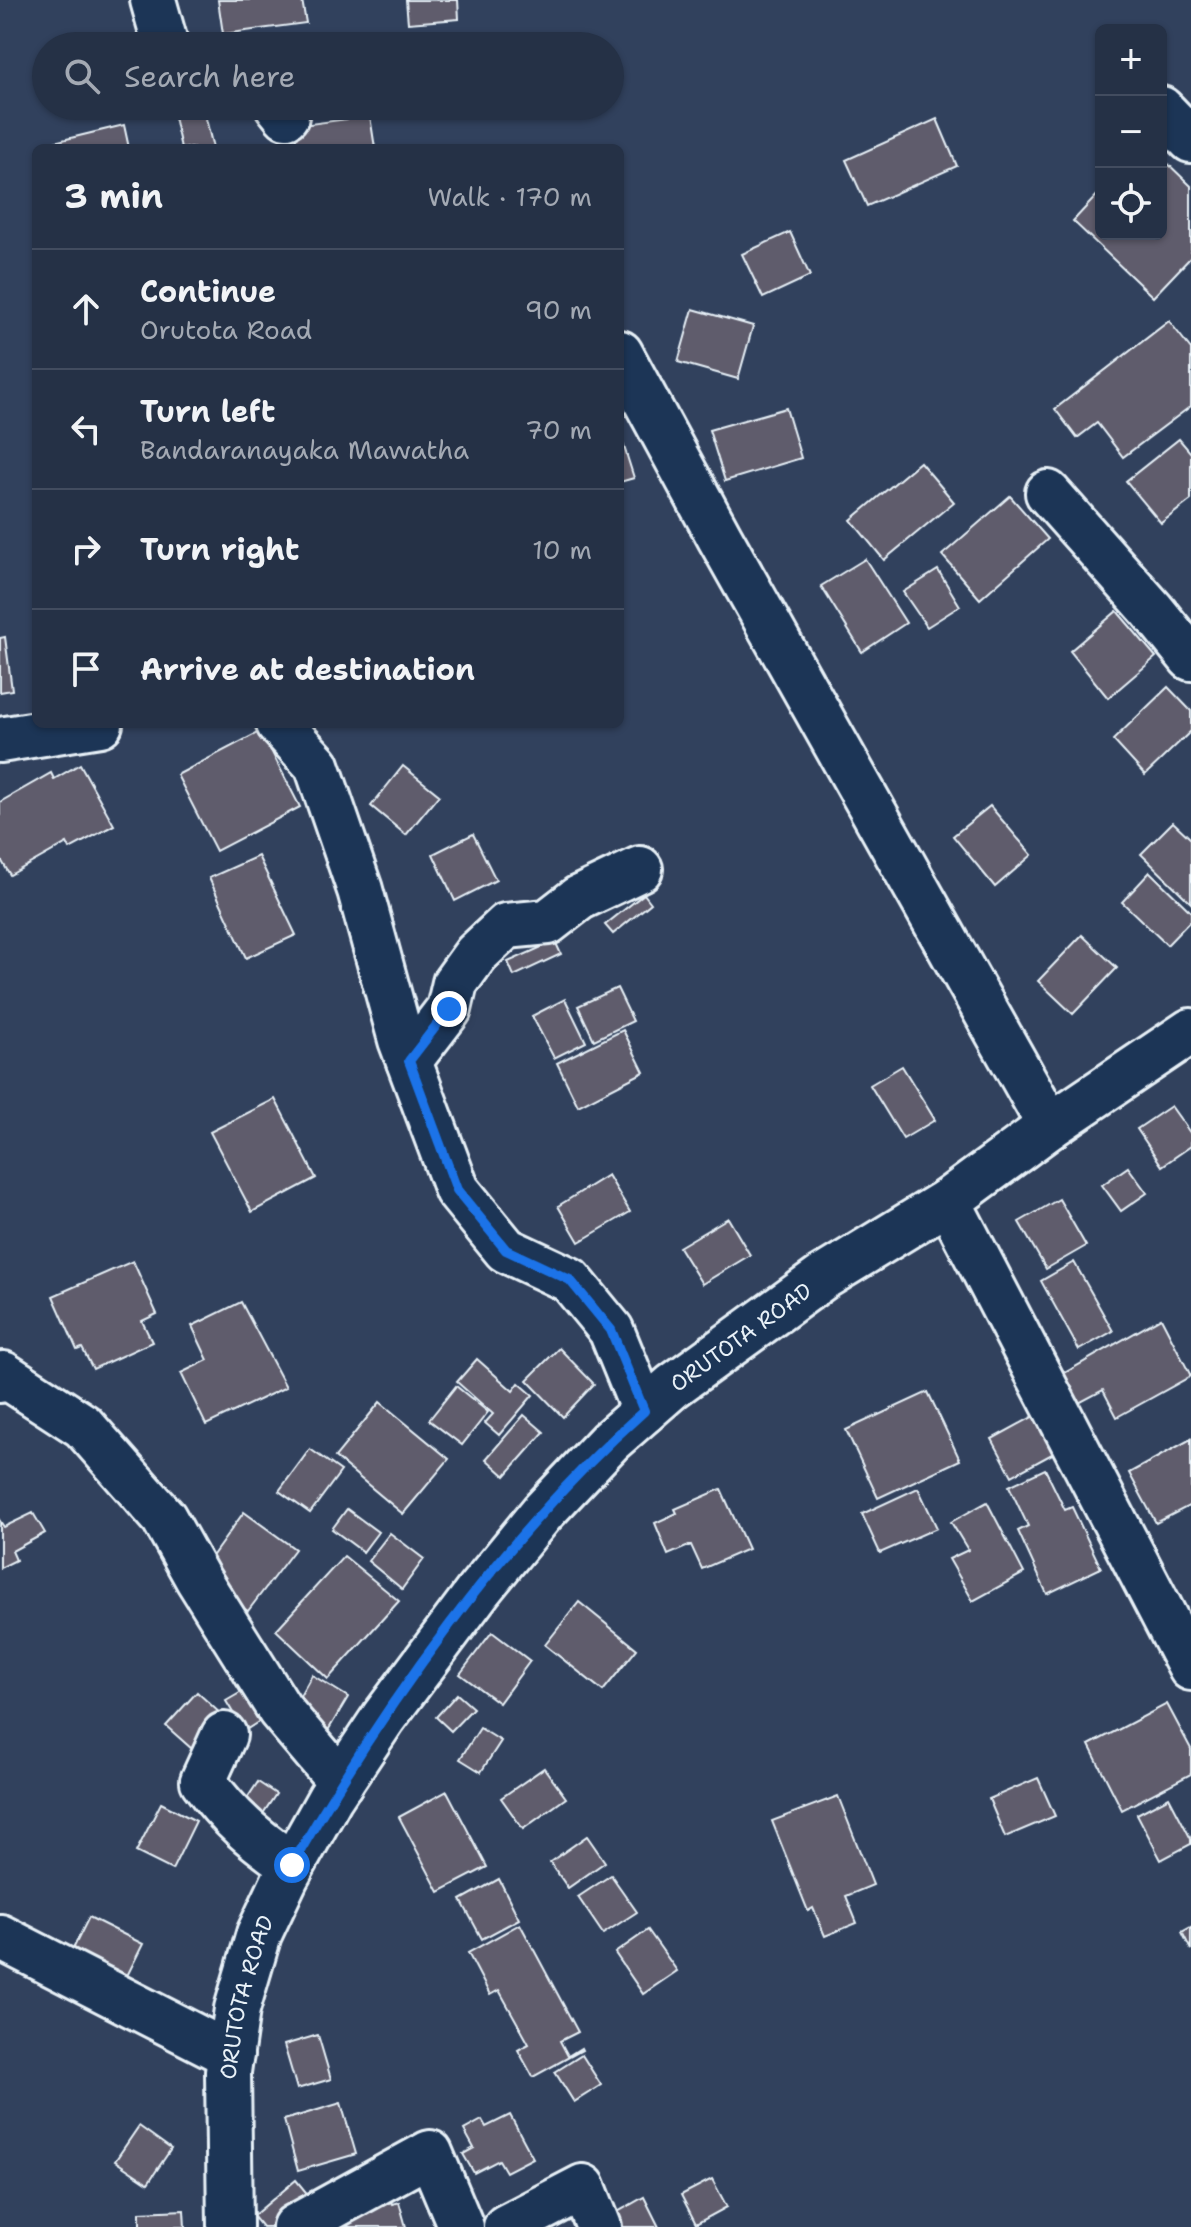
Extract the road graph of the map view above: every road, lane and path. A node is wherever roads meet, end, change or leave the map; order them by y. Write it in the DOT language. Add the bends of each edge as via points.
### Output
graph roads {
  1 [pos="153,0"];
  2 [pos="162,32"];
  3 [pos="1167,115"];
  4 [pos="1191,140"];
  5 [pos="624,360"];
  6 [pos="1048,493"];
  7 [pos="1191,658"];
  8 [pos="75,728"];
  9 [pos="283,728"];
  10 [pos="0,740"];
  11 [pos="640,869"];
  12 [pos="1191,1031"];
  13 [pos="409,1061"];
  14 [pos="1050,1126"];
  15 [pos="948,1201"];
  16 [pos="0,1380"];
  17 [pos="644,1411"];
  18 [pos="1191,1668"];
  19 [pos="224,1735"];
  20 [pos="341,1782"];
  21 [pos="292,1865"];
  22 [pos="0,1937"];
  23 [pos="231,2055"];
  24 [pos="230,2227"];
  25 [pos="295,2227"];
  26 [pos="461,2227"];
  27 [pos="506,2227"];
  28 [pos="599,2227"];
  1 -- 2 [label="street"];
  3 -- 4 [label="street"];
  5 -- 14 [label="street"];
  6 -- 7 [label="street"];
  8 -- 10 [label="street"];
  9 -- 13 [label="street" via="317,765"];
  11 -- 13 [label="street" via="579,898 548,922 506,926 455,983 449,1009"];
  12 -- 14 [label="street, ORUTOTA ROAD"];
  13 -- 17 [label="street" via="457,1190 506,1250 570,1280 611,1330"];
  14 -- 15 [label="street, ORUTOTA ROAD"];
  15 -- 17 [label="street, ORUTOTA ROAD" via="822,1278"];
  15 -- 18 [label="street"];
  16 -- 20 [label="street" via="3,1374 83,1426 164,1518 280,1710"];
  17 -- 20 [label="street, ORUTOTA ROAD" via="542,1513 479,1590"];
  19 -- 21 [label="street" via="203,1781 250,1836"];
  20 -- 21 [label="street, ORUTOTA ROAD"];
  21 -- 23 [label="street, ORUTOTA ROAD" via="259,1934 237,2009"];
  22 -- 23 [label="street"];
  23 -- 24 [label="street, ORUTOTA ROAD"];
  25 -- 26 [label="street" via="430,2153"];
  27 -- 28 [label="street" via="583,2187"];
}
